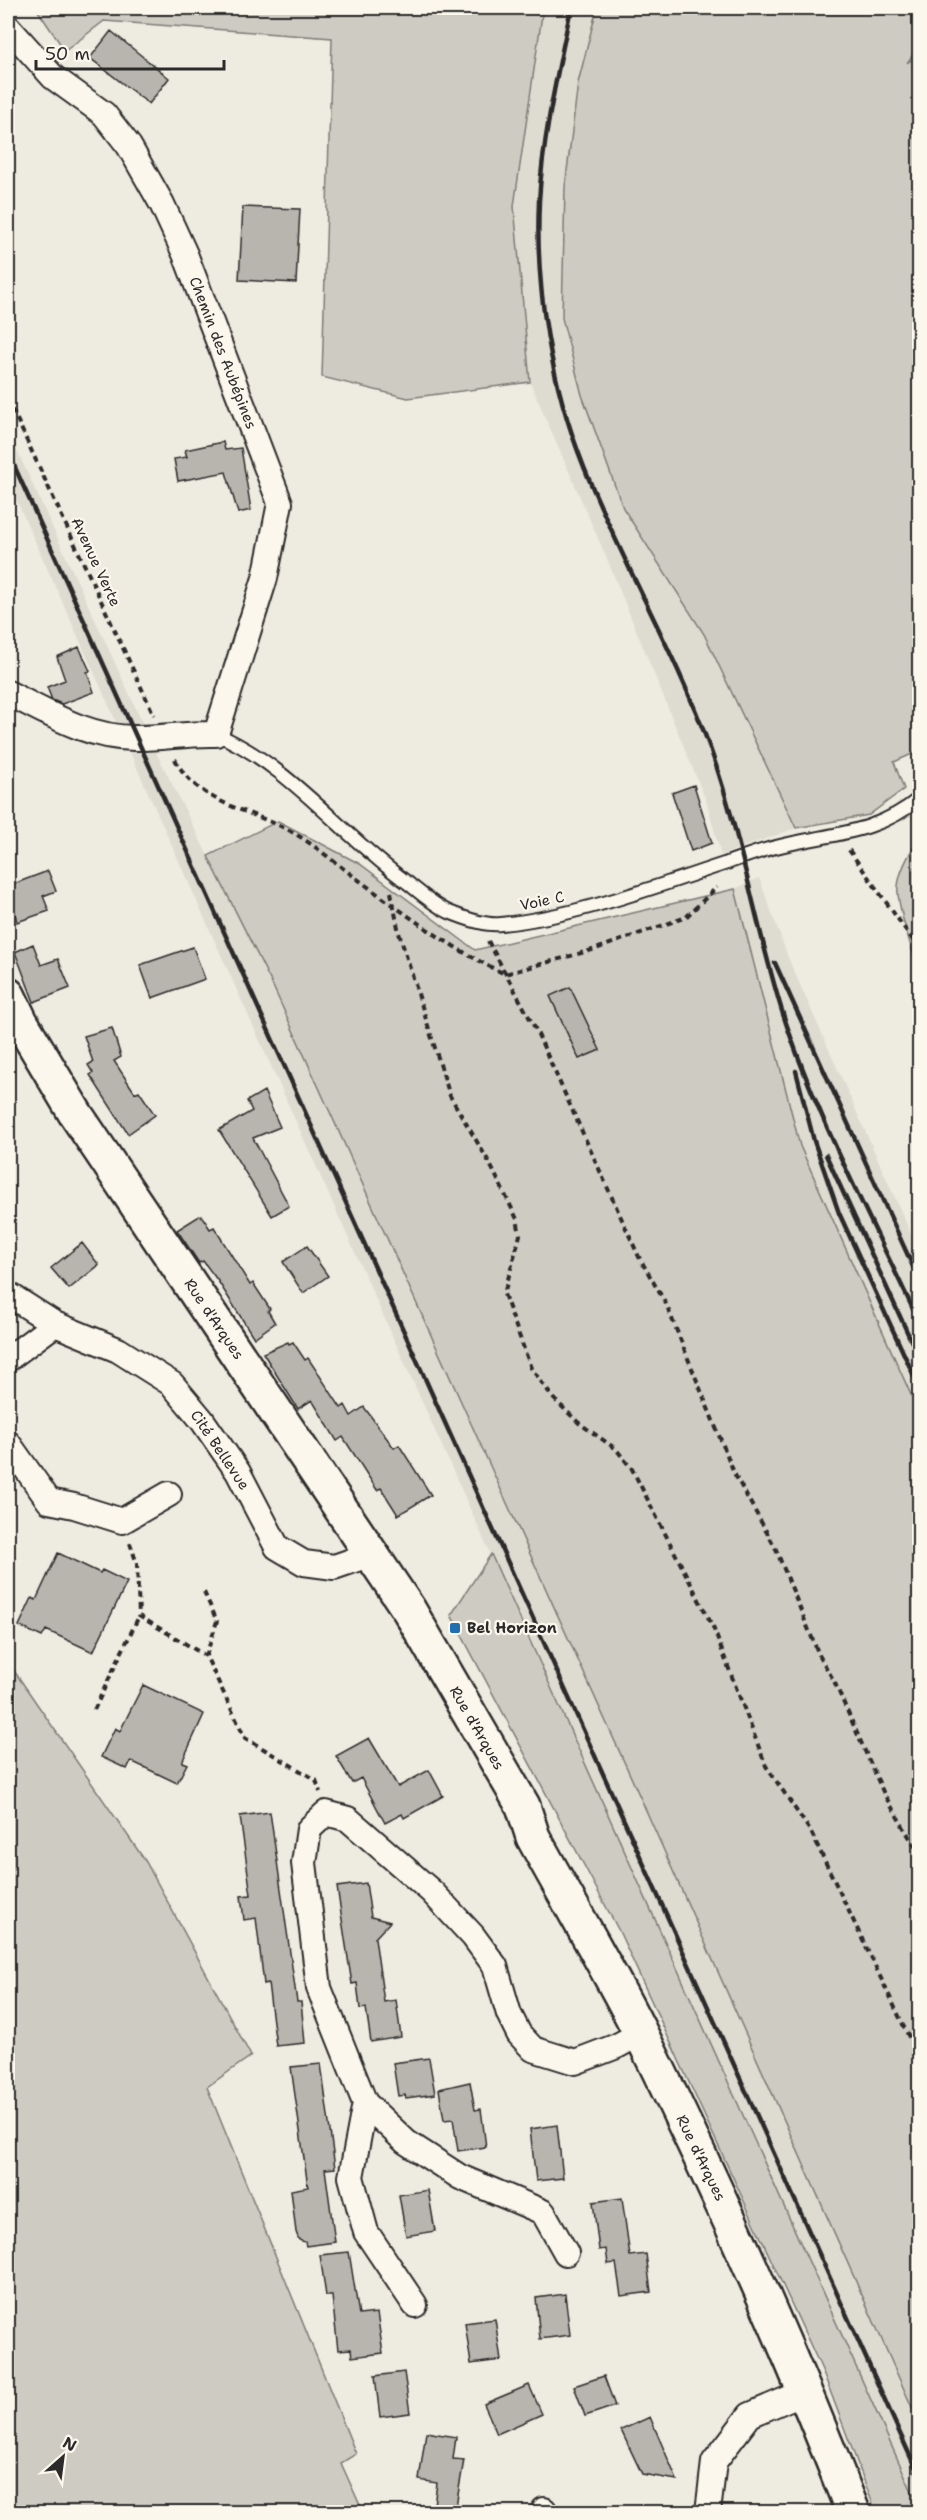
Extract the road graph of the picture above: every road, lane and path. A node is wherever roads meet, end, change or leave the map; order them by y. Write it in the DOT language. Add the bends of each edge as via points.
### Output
graph roads {
  1 [pos="8,27"];
  2 [pos="8,400"];
  3 [pos="8,693"];
  4 [pos="216,734"];
  5 [pos="163,735"];
  6 [pos="920,798"];
  7 [pos="845,845"];
  8 [pos="386,868"];
  9 [pos="718,885"];
  10 [pos="393,906"];
  11 [pos="482,923"];
  12 [pos="920,951"];
  13 [pos="506,974"];
  14 [pos="8,995"];
  15 [pos="8,1294"];
  16 [pos="55,1324"];
  17 [pos="8,1359"];
  18 [pos="8,1443"];
  19 [pos="169,1494"];
  20 [pos="122,1521"];
  21 [pos="372,1554"];
  22 [pos="204,1592"];
  23 [pos="139,1616"];
  24 [pos="206,1656"];
  25 [pos="94,1710"];
  26 [pos="326,1813"];
  27 [pos="920,1855"];
  28 [pos="641,2033"];
  29 [pos="920,2060"];
  30 [pos="365,2103"];
  31 [pos="566,2253"];
  32 [pos="415,2305"];
  33 [pos="806,2391"];
  34 [pos="708,2512"];
  35 [pos="853,2512"];
  1 -- 4 [label="street, Chemin des Aubépines" via="53,77 104,114 135,156 185,254 280,502 265,578"];
  2 -- 5 [label="path, Avenue Verte"];
  3 -- 5 [label="street" via="99,733 137,738"];
  4 -- 5 [label="street"];
  4 -- 8 [label="lane, Voie C" via="242,745 261,759 339,823"];
  5 -- 10 [label="path, Avenue Verte" via="182,772 202,792 294,833"];
  6 -- 11 [label="lane, Voie C" via="855,832 776,846 617,900 500,925"];
  7 -- 12 [label="path"];
  8 -- 10 [label="path"];
  8 -- 11 [label="lane, Voie C" via="448,911"];
  9 -- 13 [label="path" via="686,917 596,949"];
  10 -- 13 [label="path, Avenue Verte"];
  10 -- 29 [label="path" via="450,1096 517,1219 520,1235 504,1294 531,1368 554,1399 616,1449 632,1469 713,1627 766,1766 811,1832"];
  11 -- 13 [label="path"];
  13 -- 27 [label="path" via="535,1028 639,1257 666,1304 735,1475 775,1547 819,1655 884,1794"];
  14 -- 21 [label="main road, Rue d'Arques" via="75,1113"];
  15 -- 16 [label="street, Cité Bellevue"];
  16 -- 17 [label="street"];
  16 -- 21 [label="street, Cité Bellevue" via="118,1350 172,1384 238,1472 277,1547 304,1563 334,1567"];
  18 -- 20 [label="street" via="49,1501"];
  19 -- 20 [label="street"];
  20 -- 23 [label="path" via="137,1564"];
  21 -- 28 [label="main road, Rue d'Arques" via="523,1806 533,1837"];
  22 -- 24 [label="path" via="217,1621"];
  23 -- 24 [label="path"];
  23 -- 25 [label="path"];
  24 -- 26 [label="path" via="245,1738 316,1780"];
  26 -- 28 [label="street" via="348,1818 432,1892 473,1936 495,1966 509,2014 519,2034 533,2049 575,2062"];
  26 -- 30 [label="street" via="309,1829 304,1863 319,1988"];
  28 -- 33 [label="main road, Rue d'Arques" via="728,2213"];
  30 -- 31 [label="street" via="406,2142 460,2177 543,2212"];
  30 -- 32 [label="street" via="351,2177 366,2232"];
  33 -- 34 [label="street" via="750,2415 714,2462"];
  33 -- 35 [label="main road, Rue d'Arques"];
}
